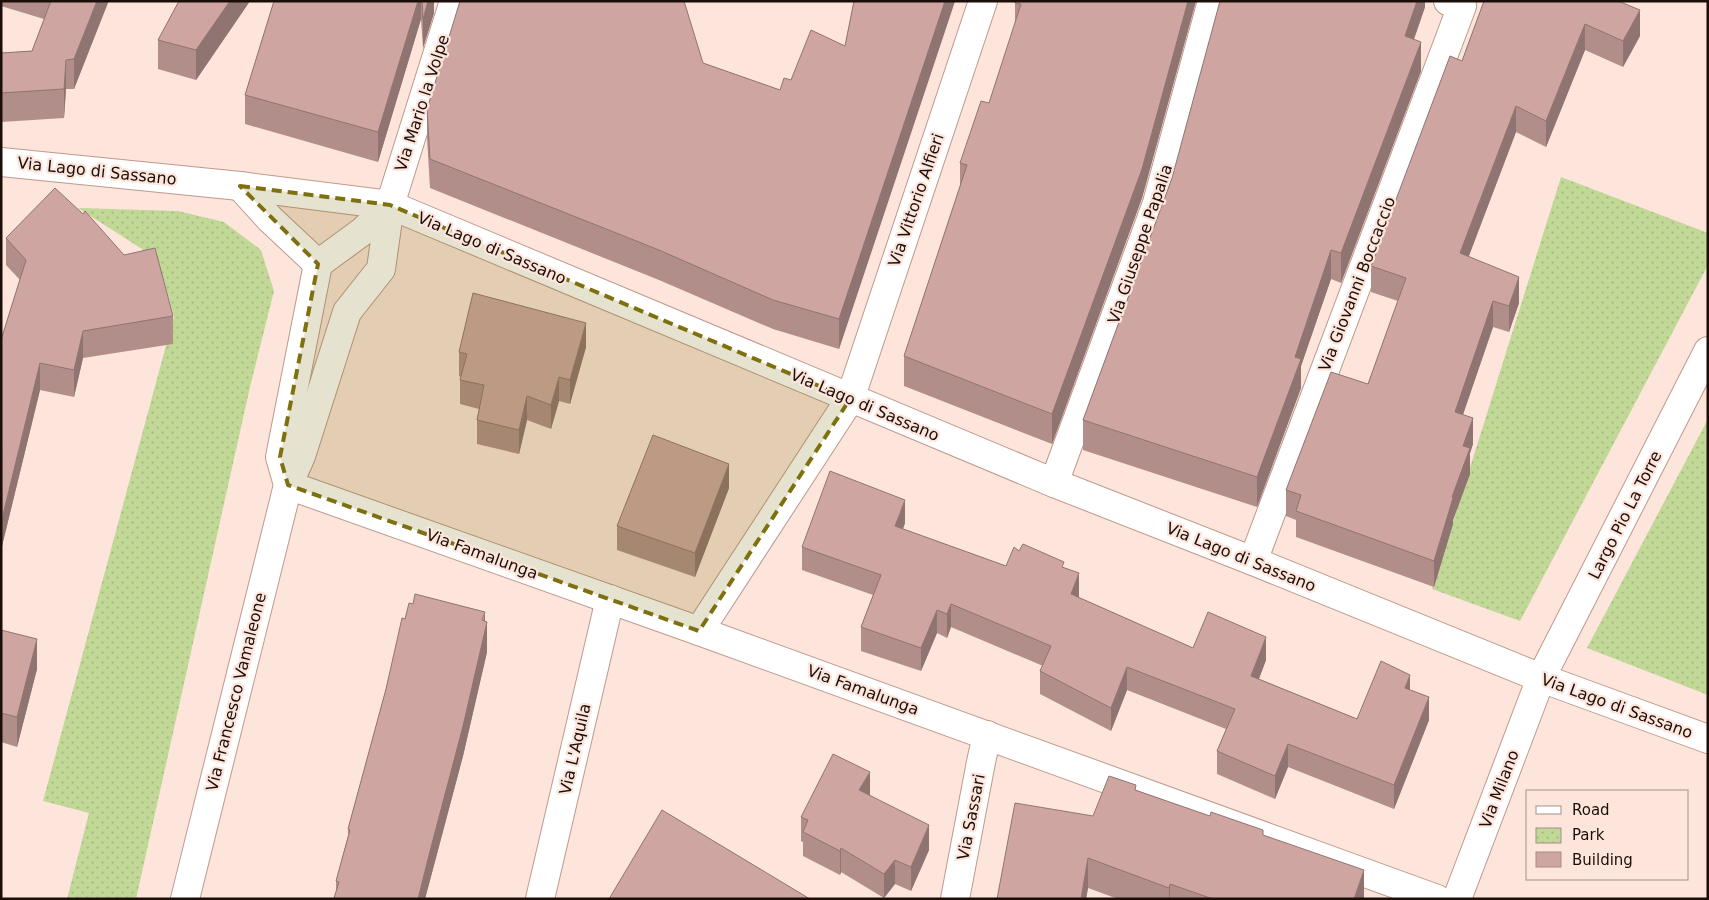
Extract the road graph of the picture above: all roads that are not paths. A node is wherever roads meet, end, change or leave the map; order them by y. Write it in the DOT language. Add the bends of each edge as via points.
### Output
graph roads {
  1 [pos="454,1"];
  2 [pos="983,1"];
  3 [pos="1212,1"];
  4 [pos="1455,4"];
  5 [pos="1,162"];
  6 [pos="240,186"];
  7 [pos="390,206"];
  8 [pos="318,264"];
  9 [pos="1708,351"];
  10 [pos="850,399"];
  11 [pos="1054,483"];
  12 [pos="288,485"];
  13 [pos="1253,561"];
  14 [pos="610,599"];
  15 [pos="699,631"];
  16 [pos="1541,678"];
  17 [pos="987,735"];
  18 [pos="1708,739"];
  19 [pos="184,899"];
  20 [pos="540,899"];
  21 [pos="955,899"];
  22 [pos="1437,899"];
  23 [pos="1457,899"];
  1 -- 7 [label="street, Via Mario la Volpe"];
  2 -- 10 [label="street, Via Vittorio Alfieri"];
  3 -- 11 [label="street, Via Giuseppe Papalia" via="1157,203"];
  4 -- 13 [label="street, Via Giovanni Boccaccio"];
  5 -- 6 [label="street, Via Lago di Sassano"];
  6 -- 7 [label="street, Via Lago di Sassano"];
  6 -- 8 [label="street"];
  7 -- 8 [label="street" via="363,231"];
  7 -- 10 [label="street, Via Lago di Sassano"];
  7 -- 12 [label="street, Via Mario la Volpe" via="381,269 347,312 301,456"];
  8 -- 12 [label="street" via="280,457"];
  9 -- 16 [label="street, Largo Pio La Torre"];
  10 -- 11 [label="street, Via Lago di Sassano"];
  10 -- 15 [label="street, Via Vittorio Alfieri"];
  11 -- 13 [label="street, Via Lago di Sassano"];
  12 -- 14 [label="street, Via Famalunga"];
  12 -- 19 [label="street, Via Francesco Vamaleone"];
  13 -- 16 [label="street, Via Lago di Sassano"];
  14 -- 15 [label="street, Via Famalunga"];
  14 -- 20 [label="street, Via L'Aquila"];
  15 -- 17 [label="street, Via Famalunga"];
  16 -- 18 [label="street, Via Lago di Sassano"];
  16 -- 23 [label="street, Via Milano"];
  17 -- 21 [label="street, Via Sassari"];
  17 -- 22 [label="street, Via Famalunga"];
}
